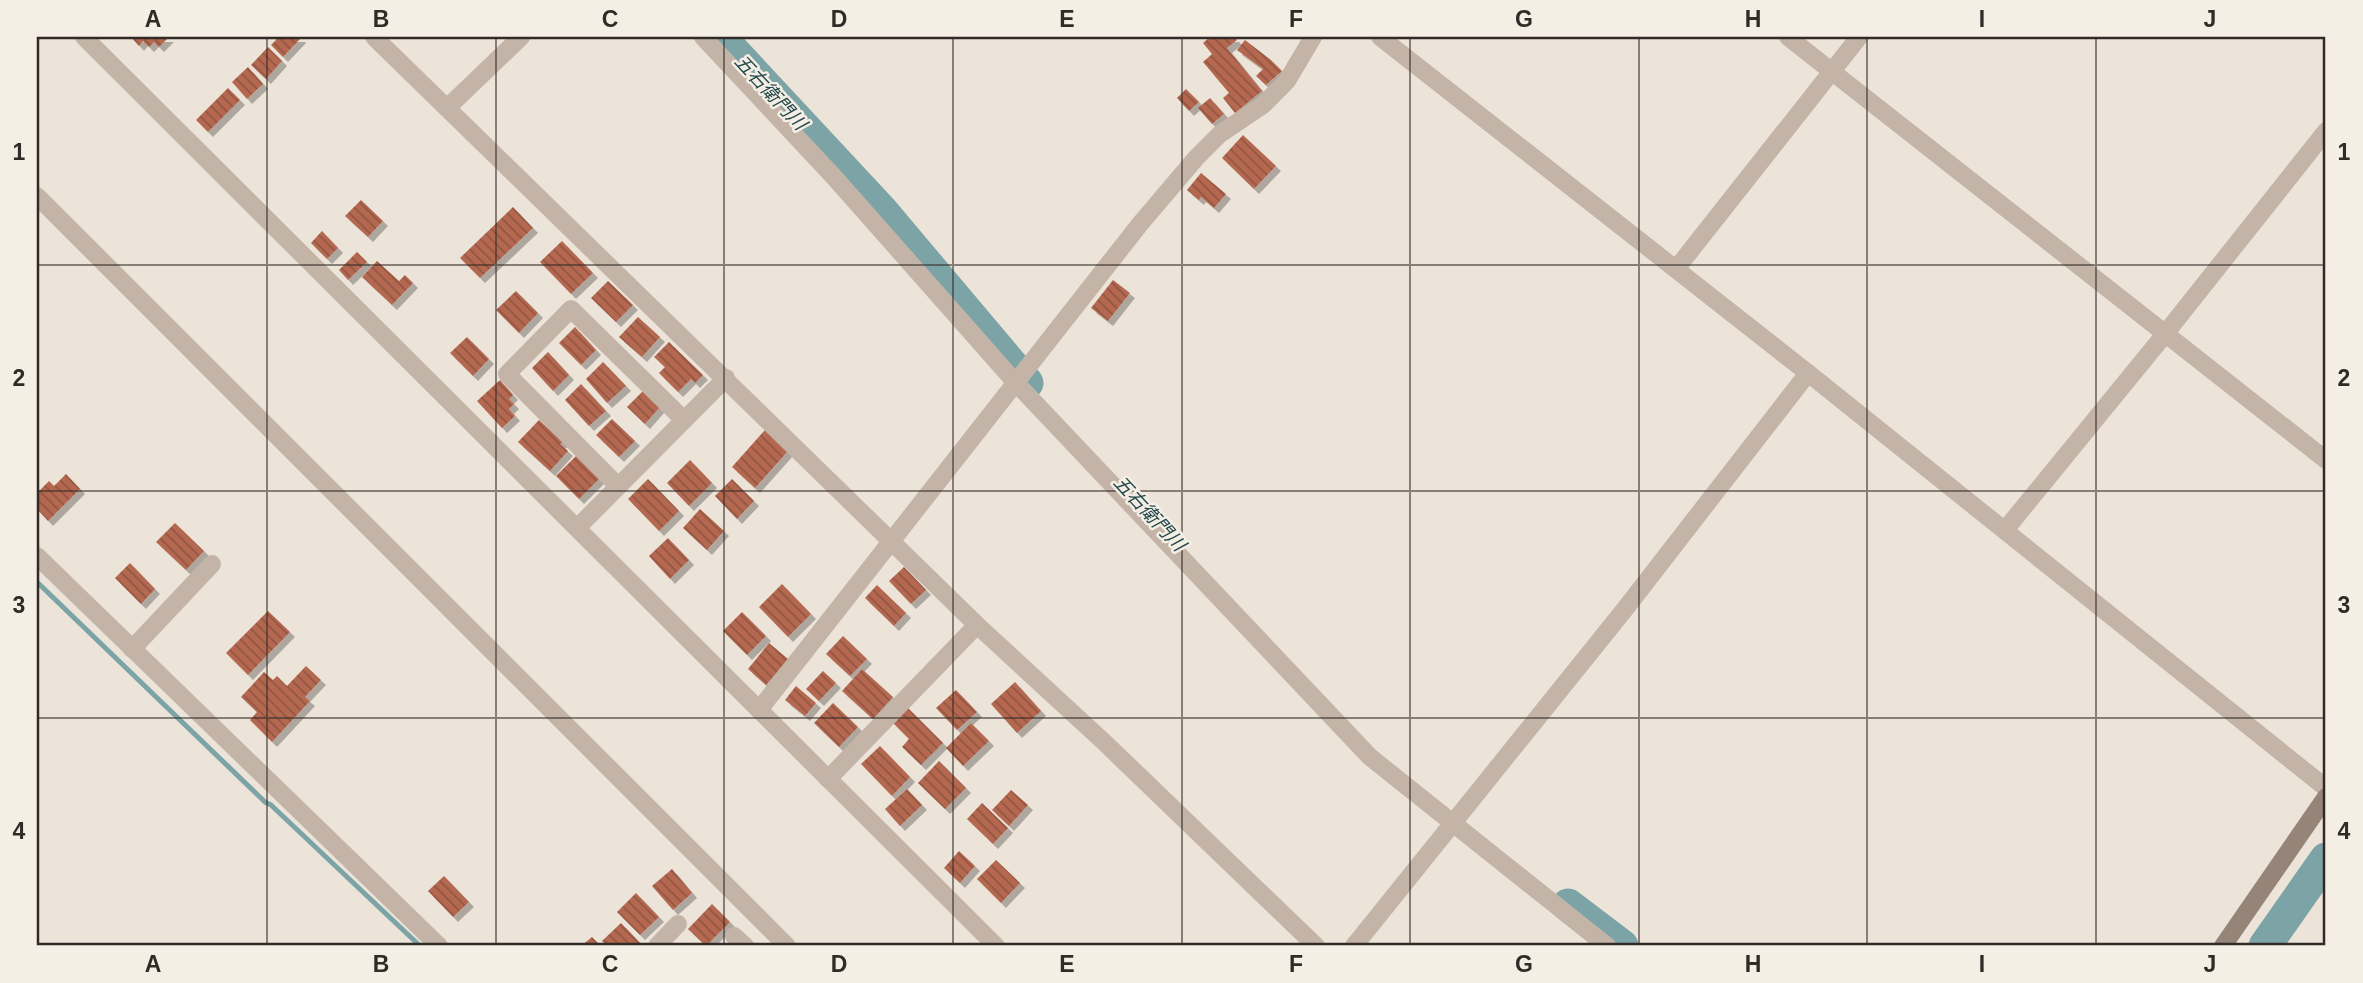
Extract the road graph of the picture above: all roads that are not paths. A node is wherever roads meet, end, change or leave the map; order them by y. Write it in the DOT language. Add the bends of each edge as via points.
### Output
graph roads {
  1 [pos="84,37"];
  2 [pos="374,37"];
  3 [pos="522,37"];
  4 [pos="703,37"];
  5 [pos="1313,37"];
  6 [pos="1380,37"];
  7 [pos="1788,37"];
  8 [pos="1859,37"];
  9 [pos="1832,71"];
  10 [pos="447,108"];
  11 [pos="2326,131"];
  12 [pos="37,196"];
  13 [pos="1676,269"];
  14 [pos="2165,334"];
  15 [pos="1808,373"];
  16 [pos="726,378"];
  17 [pos="1016,383"];
  18 [pos="684,420"];
  19 [pos="2326,460"];
  20 [pos="618,486"];
  21 [pos="578,527"];
  22 [pos="2005,530"];
  23 [pos="891,539"];
  24 [pos="37,556"];
  25 [pos="212,564"];
  26 [pos="977,625"];
  27 [pos="132,649"];
  28 [pos="759,710"];
  29 [pos="828,779"];
  30 [pos="2326,789"];
  31 [pos="2326,797"];
  32 [pos="1451,823"];
  33 [pos="678,924"];
  34 [pos="439,946"];
  35 [pos="657,946"];
  36 [pos="787,946"];
  37 [pos="996,946"];
  38 [pos="1316,946"];
  39 [pos="1353,946"];
  40 [pos="1607,946"];
  41 [pos="2223,946"];
  1 -- 21 [label="street"];
  2 -- 10 [label="street"];
  3 -- 10 [label="street"];
  4 -- 17 [label="street"];
  5 -- 17 [label="street" via="1287,81 1196,158"];
  6 -- 13 [label="street"];
  7 -- 9 [label="street"];
  8 -- 9 [label="street"];
  9 -- 13 [label="street"];
  9 -- 14 [label="street"];
  10 -- 16 [label="street"];
  11 -- 14 [label="street"];
  12 -- 36 [label="street"];
  13 -- 15 [label="street"];
  14 -- 19 [label="street"];
  14 -- 22 [label="street"];
  15 -- 22 [label="street"];
  15 -- 32 [label="street"];
  16 -- 18 [label="street"];
  16 -- 23 [label="street"];
  17 -- 23 [label="street"];
  17 -- 32 [label="street" via="1370,757"];
  18 -- 20 [label="street"];
  18 -- 20 [label="street" via="571,309 507,374"];
  20 -- 21 [label="street"];
  21 -- 28 [label="street"];
  22 -- 30 [label="street"];
  23 -- 26 [label="street"];
  23 -- 28 [label="street"];
  24 -- 27 [label="street"];
  25 -- 27 [label="street"];
  26 -- 29 [label="street"];
  26 -- 38 [label="street"];
  27 -- 34 [label="street"];
  28 -- 29 [label="street"];
  29 -- 37 [label="street"];
  31 -- 41 [label="main road"];
  32 -- 39 [label="street"];
  32 -- 40 [label="street"];
  33 -- 35 [label="street"];
}
